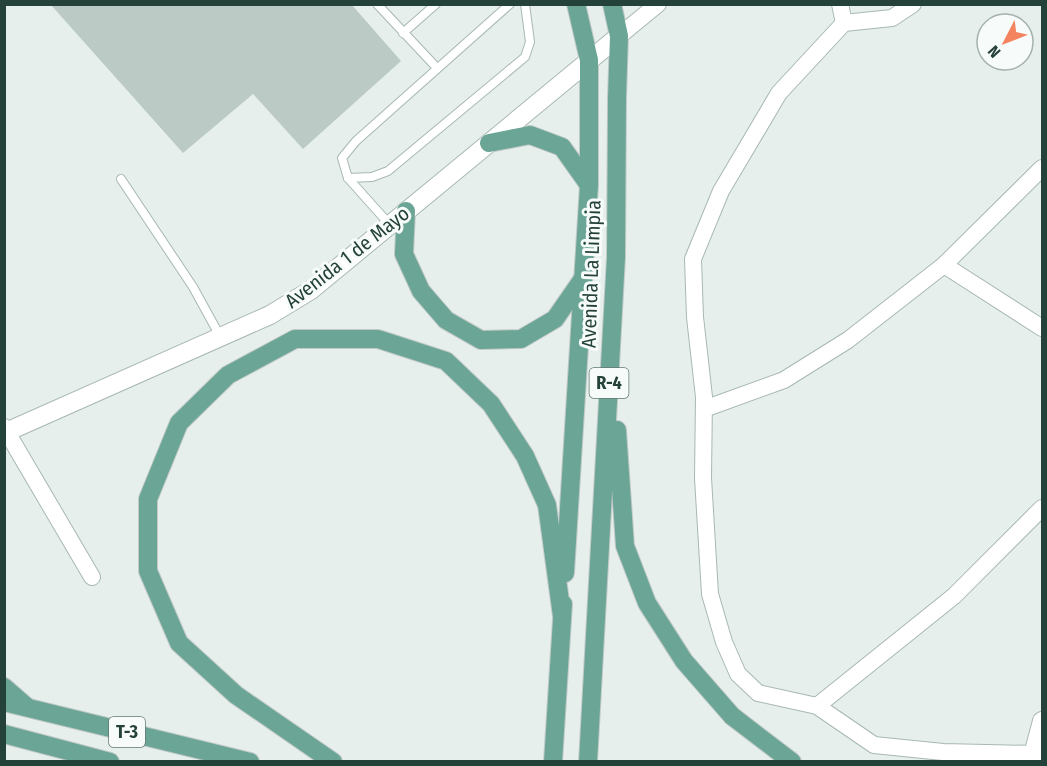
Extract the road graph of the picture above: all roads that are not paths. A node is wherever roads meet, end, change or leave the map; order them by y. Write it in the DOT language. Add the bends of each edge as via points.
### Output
graph roads {
  1 [pos="377,4"];
  2 [pos="436,4"];
  3 [pos="510,4"];
  4 [pos="525,4"];
  5 [pos="576,4"];
  6 [pos="612,4"];
  7 [pos="658,4"];
  8 [pos="840,4"];
  9 [pos="913,4"];
  10 [pos="844,22"];
  11 [pos="403,33"];
  12 [pos="619,36"];
  13 [pos="589,60"];
  14 [pos="437,69"];
  15 [pos="489,143"];
  16 [pos="1042,168"];
  17 [pos="348,178"];
  18 [pos="121,179"];
  19 [pos="588,185"];
  20 [pos="406,211"];
  21 [pos="390,225"];
  22 [pos="944,265"];
  23 [pos="583,279"];
  24 [pos="1042,328"];
  25 [pos="222,338"];
  26 [pos="611,351"];
  27 [pos="704,409"];
  28 [pos="5,431"];
  29 [pos="1042,508"];
  30 [pos="92,577"];
  31 [pos="562,616"];
  32 [pos="4,687"];
  33 [pos="4,702"];
  34 [pos="817,706"];
  35 [pos="28,708"];
  36 [pos="1042,721"];
  37 [pos="4,734"];
  38 [pos="50,746"];
  39 [pos="1033,758"];
  40 [pos="64,762"];
  41 [pos="110,762"];
  42 [pos="250,762"];
  43 [pos="333,762"];
  44 [pos="553,762"];
  45 [pos="588,762"];
  46 [pos="792,762"];
  1 -- 11 [label="lane"];
  2 -- 11 [label="lane"];
  3 -- 14 [label="lane"];
  4 -- 17 [label="lane" via="530,42 525,57 388,171 372,177"];
  5 -- 13 [label="main road, Avenida La Limpia / R-4"];
  6 -- 12 [label="main road, Avenida La Limpia / R-4"];
  7 -- 12 [label="street"];
  8 -- 10 [label="street"];
  9 -- 10 [label="street" via="892,18"];
  10 -- 27 [label="street" via="779,93 722,191 693,259"];
  11 -- 14 [label="lane"];
  12 -- 13 [label="street, Avenida 1 de Mayo"];
  12 -- 26 [label="main road, Avenida La Limpia / R-4"];
  13 -- 15 [label="street, Avenida 1 de Mayo"];
  13 -- 19 [label="main road, Avenida La Limpia / R-4"];
  14 -- 17 [label="lane" via="342,158"];
  15 -- 19 [label="main road" via="530,135 562,147"];
  15 -- 20 [label="street, Avenida 1 de Mayo"];
  16 -- 22 [label="street"];
  17 -- 21 [label="lane"];
  18 -- 25 [label="lane"];
  19 -- 23 [label="main road, Avenida La Limpia / R-4"];
  20 -- 21 [label="street, Avenida 1 de Mayo"];
  20 -- 23 [label="main road" via="404,254 421,291 446,320 482,340 521,339 555,319"];
  21 -- 25 [label="street, Avenida 1 de Mayo" via="311,290"];
  22 -- 24 [label="street"];
  22 -- 27 [label="street" via="848,340 784,380"];
  23 -- 31 [label="main road, Avenida La Limpia / R-4"];
  25 -- 28 [label="street, Avenida 1 de Mayo"];
  26 -- 45 [label="main road, Avenida La Limpia / R-4"];
  26 -- 46 [label="main road" via="625,546 647,603 684,661 732,716"];
  27 -- 34 [label="street" via="703,478 710,594 724,642 738,674 758,693"];
  28 -- 30 [label="street"];
  29 -- 34 [label="street" via="954,596"];
  31 -- 43 [label="main road" via="548,505 525,456 491,404 446,361 378,339 295,339 228,375 179,423 152,488 148,499 148,571 179,643 236,695"];
  31 -- 44 [label="main road, R-4"];
  32 -- 35 [label="main road"];
  33 -- 35 [label="main road, T-3"];
  34 -- 39 [label="street" via="874,745"];
  35 -- 42 [label="main road, T-3"];
  36 -- 39 [label="street"];
  37 -- 38 [label="main road, T-3"];
  38 -- 40 [label="main road"];
  38 -- 41 [label="main road, T-3"];
}
